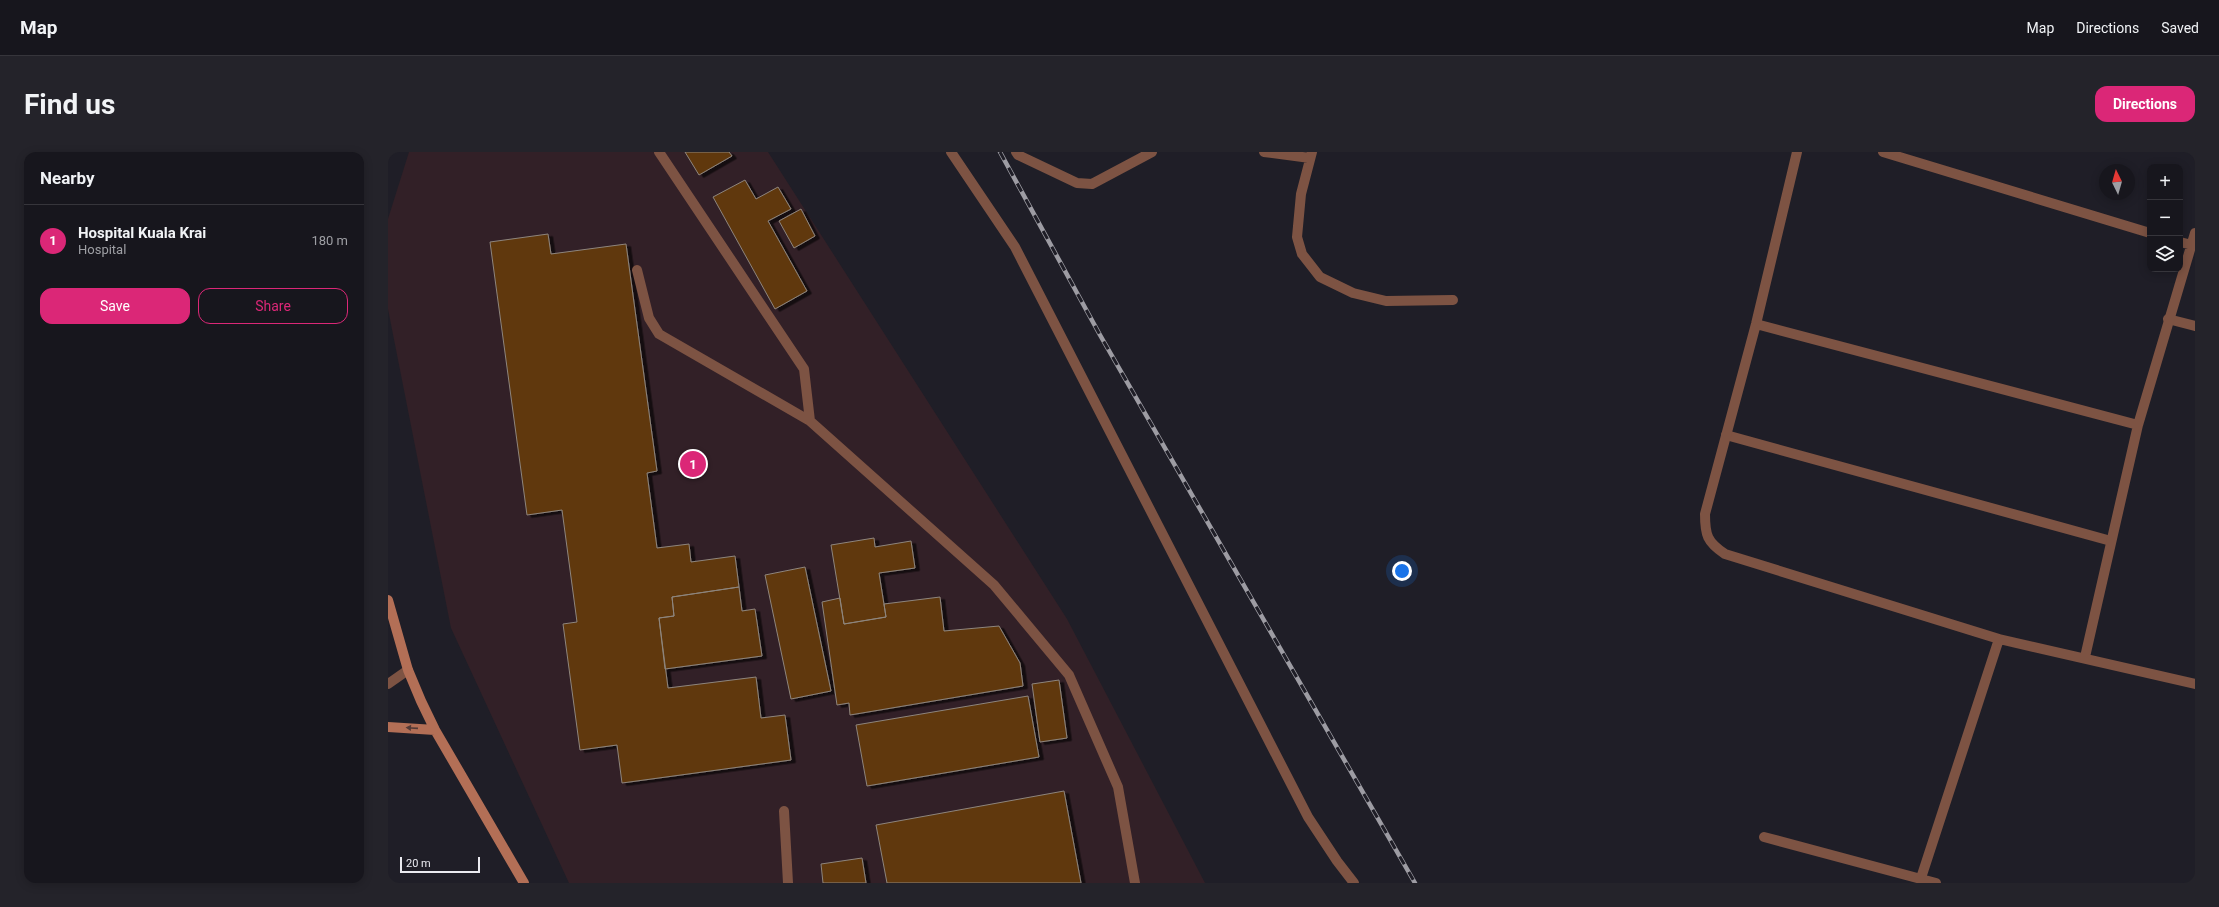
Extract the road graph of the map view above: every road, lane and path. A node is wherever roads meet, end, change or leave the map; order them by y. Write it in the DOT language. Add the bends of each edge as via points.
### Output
graph roads {
  1 [pos="659,152"];
  2 [pos="951,152"];
  3 [pos="1016,152"];
  4 [pos="1152,152"];
  5 [pos="1264,152"];
  6 [pos="1797,152"];
  7 [pos="1883,152"];
  8 [pos="1311,155"];
  9 [pos="2147,232"];
  10 [pos="2195,233"];
  11 [pos="2183,243"];
  12 [pos="2192,245"];
  13 [pos="637,270"];
  14 [pos="1454,300"];
  15 [pos="2168,319"];
  16 [pos="1756,324"];
  17 [pos="2195,326"];
  18 [pos="810,421"];
  19 [pos="2138,425"];
  20 [pos="1726,434"];
  21 [pos="2111,541"];
  22 [pos="388,600"];
  23 [pos="1999,639"];
  24 [pos="2085,657"];
  25 [pos="408,670"];
  26 [pos="388,684"];
  27 [pos="2195,684"];
  28 [pos="388,727"];
  29 [pos="435,730"];
  30 [pos="784,811"];
  31 [pos="1764,837"];
  32 [pos="1921,878"];
  33 [pos="524,883"];
  34 [pos="788,883"];
  35 [pos="1136,883"];
  36 [pos="1354,883"];
  37 [pos="1936,883"];
  1 -- 18 [label="street" via="804,369"];
  2 -- 36 [label="street" via="1015,247 1308,816"];
  3 -- 4 [label="street" via="1077,184 1092,184"];
  5 -- 8 [label="street"];
  6 -- 16 [label="street"];
  7 -- 9 [label="street"];
  8 -- 14 [label="street" via="1301,194 1297,237 1302,254 1320,277 1353,293 1386,301"];
  10 -- 12 [label="street"];
  11 -- 12 [label="street"];
  12 -- 15 [label="street"];
  13 -- 18 [label="street" via="649,318 659,334"];
  15 -- 17 [label="street"];
  15 -- 19 [label="street"];
  16 -- 19 [label="street"];
  16 -- 20 [label="street"];
  18 -- 35 [label="street" via="994,585 1069,675 1118,787"];
  19 -- 21 [label="street"];
  20 -- 21 [label="street"];
  20 -- 23 [label="street" via="1705,514 1705,531 1713,546 1725,554"];
  21 -- 24 [label="street"];
  22 -- 25 [label="main road"];
  23 -- 24 [label="street"];
  23 -- 32 [label="street"];
  24 -- 27 [label="street"];
  25 -- 26 [label="street"];
  25 -- 29 [label="main road"];
  29 -- 28 [label="main road, one-way"];
  29 -- 33 [label="main road"];
  30 -- 34 [label="street"];
  31 -- 32 [label="street"];
  32 -- 37 [label="street"];
}
